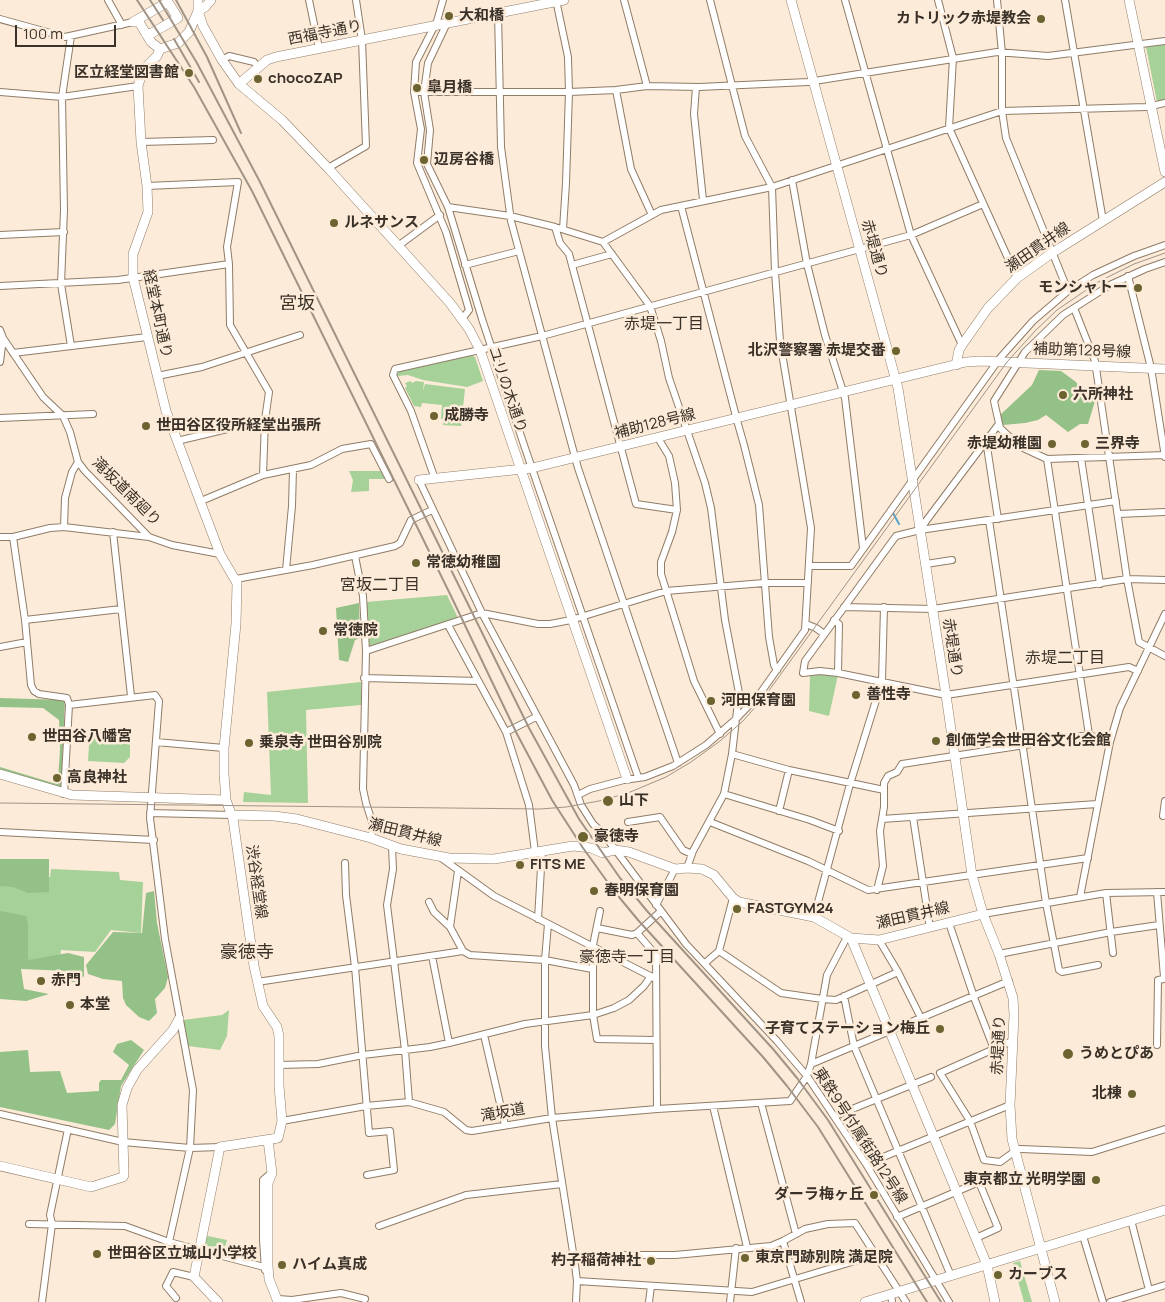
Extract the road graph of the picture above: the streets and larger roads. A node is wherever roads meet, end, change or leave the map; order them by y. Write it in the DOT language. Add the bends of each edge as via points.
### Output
graph roads {
  1 [pos="108,0"];
  2 [pos="198,0"];
  3 [pos="211,0"];
  4 [pos="309,0"];
  5 [pos="356,0"];
  6 [pos="559,0"];
  7 [pos="624,0"];
  8 [pos="710,0"];
  9 [pos="791,0"];
  10 [pos="846,0"];
  11 [pos="938,0"];
  12 [pos="997,0"];
  13 [pos="1065,0"];
  14 [pos="1129,0"];
  15 [pos="441,1"];
  16 [pos="198,10"];
  17 [pos="498,13"];
  18 [pos="0,19"];
  19 [pos="133,22"];
  20 [pos="448,23"];
  21 [pos="122,25"];
  22 [pos="434,26"];
  23 [pos="146,34"];
  24 [pos="71,36"];
  25 [pos="362,40"];
  26 [pos="1165,40"];
  27 [pos="1138,44"];
  28 [pos="319,48"];
  29 [pos="160,49"];
  30 [pos="1074,52"];
  31 [pos="1002,53"];
  32 [pos="953,58"];
  33 [pos="222,60"];
  34 [pos="258,67"];
  35 [pos="866,73"];
  36 [pos="812,81"];
  37 [pos="239,84"];
  38 [pos="733,85"];
  39 [pos="138,86"];
  40 [pos="647,86"];
  41 [pos="696,87"];
  42 [pos="616,90"];
  43 [pos="0,92"];
  44 [pos="414,92"];
  45 [pos="424,92"];
  46 [pos="501,92"];
  47 [pos="569,92"];
  48 [pos="62,97"];
  49 [pos="1165,103"];
  50 [pos="1152,106"];
  51 [pos="1084,108"];
  52 [pos="1002,111"];
  53 [pos="949,128"];
  54 [pos="213,140"];
  55 [pos="141,142"];
  56 [pos="886,148"];
  57 [pos="836,165"];
  58 [pos="328,168"];
  59 [pos="1165,172"];
  60 [pos="792,180"];
  61 [pos="1165,182"];
  62 [pos="147,186"];
  63 [pos="772,187"];
  64 [pos="703,200"];
  65 [pos="983,204"];
  66 [pos="681,206"];
  67 [pos="448,207"];
  68 [pos="440,215"];
  69 [pos="652,215"];
  70 [pos="510,216"];
  71 [pos="1103,221"];
  72 [pos="555,227"];
  73 [pos="563,229"];
  74 [pos="64,232"];
  75 [pos="0,235"];
  76 [pos="911,235"];
  77 [pos="603,242"];
  78 [pos="1165,245"];
  79 [pos="398,246"];
  80 [pos="859,249"];
  81 [pos="519,251"];
  82 [pos="1052,252"];
  83 [pos="612,254"];
  84 [pos="1165,262"];
  85 [pos="229,264"];
  86 [pos="572,264"];
  87 [pos="807,264"];
  88 [pos="465,265"];
  89 [pos="775,272"];
  90 [pos="1128,276"];
  91 [pos="133,277"];
  92 [pos="1017,278"];
  93 [pos="61,284"];
  94 [pos="0,286"];
  95 [pos="1068,291"];
  96 [pos="703,292"];
  97 [pos="650,306"];
  98 [pos="1074,308"];
  99 [pos="462,319"];
  100 [pos="588,323"];
  101 [pos="0,330"];
  102 [pos="300,335"];
  103 [pos="542,336"];
  104 [pos="147,337"];
  105 [pos="3,338"];
  106 [pos="962,345"];
  107 [pos="71,346"];
  108 [pos="491,347"];
  109 [pos="480,350"];
  110 [pos="14,353"];
  111 [pos="245,353"];
  112 [pos="0,362"];
  113 [pos="998,362"];
  114 [pos="1018,363"];
  115 [pos="956,365"];
  116 [pos="1095,365"];
  117 [pos="1151,368"];
  118 [pos="1165,369"];
  119 [pos="157,376"];
  120 [pos="896,379"];
  121 [pos="843,392"];
  122 [pos="791,406"];
  123 [pos="93,414"];
  124 [pos="63,416"];
  125 [pos="0,418"];
  126 [pos="736,419"];
  127 [pos="266,420"];
  128 [pos="998,425"];
  129 [pos="688,430"];
  130 [pos="658,438"];
  131 [pos="986,440"];
  132 [pos="177,441"];
  133 [pos="622,446"];
  134 [pos="1165,456"];
  135 [pos="1109,457"];
  136 [pos="575,458"];
  137 [pos="1081,458"];
  138 [pos="1047,459"];
  139 [pos="78,462"];
  140 [pos="532,468"];
  141 [pos="293,469"];
  142 [pos="520,470"];
  143 [pos="263,475"];
  144 [pos="389,479"];
  145 [pos="435,479"];
  146 [pos="419,480"];
  147 [pos="912,480"];
  148 [pos="201,501"];
  149 [pos="1116,501"];
  150 [pos="1088,505"];
  151 [pos="432,510"];
  152 [pos="677,510"];
  153 [pos="1055,510"];
  154 [pos="1165,512"];
  155 [pos="1118,514"];
  156 [pos="998,519"];
  157 [pos="989,520"];
  158 [pos="64,527"];
  159 [pos="920,530"];
  160 [pos="113,532"];
  161 [pos="149,536"];
  162 [pos="13,537"];
  163 [pos="0,538"];
  164 [pos="863,548"];
  165 [pos="220,554"];
  166 [pos="355,556"];
  167 [pos="952,560"];
  168 [pos="926,564"];
  169 [pos="809,566"];
  170 [pos="286,570"];
  171 [pos="236,579"];
  172 [pos="1127,579"];
  173 [pos="1165,580"];
  174 [pos="764,583"];
  175 [pos="808,583"];
  176 [pos="1100,584"];
  177 [pos="721,586"];
  178 [pos="1067,589"];
  179 [pos="666,591"];
  180 [pos="1000,599"];
  181 [pos="624,603"];
  182 [pos="844,606"];
  183 [pos="884,607"];
  184 [pos="933,609"];
  185 [pos="121,610"];
  186 [pos="482,613"];
  187 [pos="1165,614"];
  188 [pos="583,616"];
  189 [pos="25,620"];
  190 [pos="572,620"];
  191 [pos="834,620"];
  192 [pos="806,624"];
  193 [pos="448,625"];
  194 [pos="824,634"];
  195 [pos="27,642"];
  196 [pos="0,646"];
  197 [pos="1149,647"];
  198 [pos="366,651"];
  199 [pos="1165,656"];
  200 [pos="777,670"];
  201 [pos="1138,671"];
  202 [pos="838,673"];
  203 [pos="1080,675"];
  204 [pos="364,678"];
  205 [pos="478,681"];
  206 [pos="882,681"];
  207 [pos="1013,685"];
  208 [pos="946,695"];
  209 [pos="131,696"];
  210 [pos="69,704"];
  211 [pos="536,718"];
  212 [pos="736,719"];
  213 [pos="506,732"];
  214 [pos="720,734"];
  215 [pos="1089,735"];
  216 [pos="156,741"];
  217 [pos="1110,742"];
  218 [pos="1022,745"];
  219 [pos="224,748"];
  220 [pos="732,754"];
  221 [pos="955,755"];
  222 [pos="678,763"];
  223 [pos="789,770"];
  224 [pos="0,774"];
  225 [pos="638,777"];
  226 [pos="626,779"];
  227 [pos="850,784"];
  228 [pos="884,790"];
  229 [pos="64,794"];
  230 [pos="724,794"];
  231 [pos="578,795"];
  232 [pos="152,797"];
  233 [pos="226,800"];
  234 [pos="1165,801"];
  235 [pos="1097,804"];
  236 [pos="1032,808"];
  237 [pos="779,810"];
  238 [pos="150,813"];
  239 [pos="963,813"];
  240 [pos="232,815"];
  241 [pos="1165,815"];
  242 [pos="913,817"];
  243 [pos="882,819"];
  244 [pos="628,822"];
  245 [pos="710,822"];
  246 [pos="0,832"];
  247 [pos="838,832"];
  248 [pos="371,838"];
  249 [pos="154,840"];
  250 [pos="392,846"];
  251 [pos="614,850"];
  252 [pos="539,851"];
  253 [pos="692,854"];
  254 [pos="439,856"];
  255 [pos="1088,858"];
  256 [pos="345,863"];
  257 [pos="1040,865"];
  258 [pos="687,868"];
  259 [pos="675,869"];
  260 [pos="827,870"];
  261 [pos="458,871"];
  262 [pos="972,875"];
  263 [pos="923,883"];
  264 [pos="877,890"];
  265 [pos="1157,892"];
  266 [pos="1165,892"];
  267 [pos="1106,893"];
  268 [pos="1080,897"];
  269 [pos="733,898"];
  270 [pos="428,902"];
  271 [pos="1046,903"];
  272 [pos="656,905"];
  273 [pos="600,911"];
  274 [pos="660,912"];
  275 [pos="983,914"];
  276 [pos="814,917"];
  277 [pos="538,919"];
  278 [pos="949,923"];
  279 [pos="548,924"];
  280 [pos="1159,925"];
  281 [pos="450,927"];
  282 [pos="597,928"];
  283 [pos="930,928"];
  284 [pos="1111,932"];
  285 [pos="637,933"];
  286 [pos="849,938"];
  287 [pos="879,940"];
  288 [pos="1054,943"];
  289 [pos="593,946"];
  290 [pos="463,951"];
  291 [pos="719,951"];
  292 [pos="1113,953"];
  293 [pos="999,954"];
  294 [pos="432,956"];
  295 [pos="545,960"];
  296 [pos="395,961"];
  297 [pos="705,963"];
  298 [pos="1098,965"];
  299 [pos="355,967"];
  300 [pos="592,969"];
  301 [pos="898,972"];
  302 [pos="654,977"];
  303 [pos="1165,977"];
  304 [pos="1009,981"];
  305 [pos="257,982"];
  306 [pos="870,985"];
  307 [pos="844,996"];
  308 [pos="974,996"];
  309 [pos="822,999"];
  310 [pos="593,1015"];
  311 [pos="179,1018"];
  312 [pos="921,1018"];
  313 [pos="545,1022"];
  314 [pos="1165,1026"];
  315 [pos="1158,1027"];
  316 [pos="890,1031"];
  317 [pos="484,1035"];
  318 [pos="656,1040"];
  319 [pos="1012,1041"];
  320 [pos="449,1044"];
  321 [pos="1157,1045"];
  322 [pos="854,1046"];
  323 [pos="994,1049"];
  324 [pos="405,1050"];
  325 [pos="363,1054"];
  326 [pos="811,1064"];
  327 [pos="279,1065"];
  328 [pos="807,1076"];
  329 [pos="931,1077"];
  330 [pos="912,1084"];
  331 [pos="876,1099"];
  332 [pos="408,1102"];
  333 [pos="760,1103"];
  334 [pos="1010,1105"];
  335 [pos="366,1106"];
  336 [pos="713,1106"];
  337 [pos="657,1109"];
  338 [pos="0,1114"];
  339 [pos="835,1116"];
  340 [pos="552,1118"];
  341 [pos="282,1121"];
  342 [pos="970,1121"];
  343 [pos="505,1125"];
  344 [pos="68,1129"];
  345 [pos="1165,1130"];
  346 [pos="933,1136"];
  347 [pos="268,1140"];
  348 [pos="123,1142"];
  349 [pos="220,1146"];
  350 [pos="190,1148"];
  351 [pos="898,1151"];
  352 [pos="1015,1152"];
  353 [pos="866,1164"];
  354 [pos="0,1166"];
  355 [pos="272,1173"];
  356 [pos="367,1175"];
  357 [pos="57,1178"];
  358 [pos="562,1184"];
  359 [pos="956,1191"];
  360 [pos="922,1206"];
  361 [pos="1165,1210"];
  362 [pos="897,1216"];
  363 [pos="1131,1220"];
  364 [pos="30,1224"];
  365 [pos="52,1224"];
  366 [pos="379,1226"];
  367 [pos="796,1234"];
  368 [pos="1083,1236"];
  369 [pos="976,1238"];
  370 [pos="169,1242"];
  371 [pos="783,1242"];
  372 [pos="747,1247"];
  373 [pos="736,1248"];
  374 [pos="1041,1248"];
  375 [pos="199,1250"];
  376 [pos="875,1255"];
  377 [pos="575,1260"];
  378 [pos="987,1265"];
  379 [pos="264,1267"];
  380 [pos="951,1276"];
  381 [pos="194,1277"];
  382 [pos="269,1279"];
  383 [pos="795,1280"];
  384 [pos="936,1281"];
  385 [pos="577,1282"];
  386 [pos="1165,1285"];
  387 [pos="651,1286"];
  388 [pos="1149,1290"];
  389 [pos="731,1291"];
  390 [pos="894,1296"];
  391 [pos="176,1298"];
  392 [pos="365,1299"];
  393 [pos="278,1300"];
  394 [pos="42,1302"];
  395 [pos="218,1302"];
  396 [pos="576,1302"];
  397 [pos="649,1302"];
  398 [pos="730,1302"];
  399 [pos="801,1302"];
  400 [pos="866,1302"];
  401 [pos="906,1302"];
  402 [pos="949,1302"];
  403 [pos="995,1302"];
  404 [pos="1055,1302"];
  405 [pos="1103,1302"];
  406 [pos="1110,1302"];
  1 -- 21 [label="street"];
  2 -- 16 [label="street"];
  3 -- 16 [label="street"];
  4 -- 28 [label="street"];
  5 -- 25 [label="street"];
  6 -- 17 [label="street, 西福寺通り"];
  6 -- 47 [label="street" via="568,57"];
  7 -- 40 [label="street"];
  8 -- 38 [label="street"];
  9 -- 36 [label="street, 赤堤通り"];
  10 -- 35 [label="street"];
  11 -- 32 [label="street"];
  12 -- 31 [label="street"];
  13 -- 30 [label="street"];
  14 -- 27 [label="street"];
  15 -- 22 [label="street"];
  16 -- 29 [label="street" via="189,32 178,42"];
  16 -- 33 [label="street"];
  17 -- 20 [label="street, 西福寺通り"];
  17 -- 46 [label="street"];
  18 -- 24 [label="street"];
  19 -- 21 [label="street"];
  19 -- 23 [label="street" via="139,22"];
  19 -- 23 [label="street" via="168,2 178,18"];
  20 -- 22 [label="street, 西福寺通り"];
  20 -- 45 [label="street" via="428,63"];
  21 -- 24 [label="street"];
  22 -- 25 [label="street, 西福寺通り"];
  22 -- 44 [label="street" via="416,62"];
  23 -- 29 [label="street"];
  24 -- 48 [label="street"];
  25 -- 28 [label="street, 西福寺通り"];
  25 -- 58 [label="street" via="366,146"];
  26 -- 27 [label="street"];
  27 -- 30 [label="street"];
  27 -- 50 [label="street"];
  28 -- 34 [label="street, 西福寺通り" via="267,60"];
  29 -- 39 [label="street, 経堂本町通り" via="143,70"];
  30 -- 31 [label="street" via="1048,56"];
  30 -- 51 [label="street"];
  31 -- 32 [label="street"];
  31 -- 52 [label="street"];
  32 -- 35 [label="street"];
  32 -- 53 [label="street"];
  33 -- 34 [label="street" via="229,56 254,62"];
  33 -- 37 [label="street"];
  34 -- 37 [label="street, 西福寺通り"];
  35 -- 36 [label="street"];
  35 -- 56 [label="street"];
  36 -- 38 [label="street"];
  36 -- 57 [label="street, 赤堤通り"];
  37 -- 58 [label="street, ユリの木通り" via="282,120"];
  38 -- 41 [label="street"];
  38 -- 63 [label="street" via="745,136"];
  39 -- 48 [label="street"];
  39 -- 55 [label="street, 経堂本町通り"];
  40 -- 41 [label="street"];
  40 -- 42 [label="street"];
  41 -- 64 [label="street" via="694,114"];
  42 -- 47 [label="street"];
  42 -- 69 [label="street" via="631,169"];
  43 -- 48 [label="street"];
  44 -- 45 [label="street"];
  44 -- 68 [label="street" via="421,129 416,163"];
  45 -- 46 [label="street"];
  45 -- 67 [label="street" via="430,130 427,164"];
  46 -- 47 [label="street"];
  46 -- 70 [label="street" via="501,147"];
  47 -- 73 [label="street"];
  48 -- 74 [label="street"];
  49 -- 50 [label="street"];
  50 -- 51 [label="street"];
  50 -- 59 [label="street"];
  51 -- 52 [label="street"];
  51 -- 71 [label="street"];
  52 -- 53 [label="street"];
  52 -- 82 [label="street" via="1006,138"];
  53 -- 56 [label="street"];
  53 -- 65 [label="street"];
  54 -- 55 [label="street"];
  55 -- 62 [label="street, 経堂本町通り"];
  56 -- 57 [label="street"];
  56 -- 76 [label="street"];
  57 -- 60 [label="street"];
  57 -- 80 [label="street, 赤堤通り"];
  58 -- 79 [label="street, ユリの木通り"];
  60 -- 63 [label="street"];
  60 -- 87 [label="street"];
  61 -- 71 [label="street, 瀬田貫井線"];
  62 -- 85 [label="street" via="238,182 228,246"];
  62 -- 91 [label="street, 経堂本町通り" via="148,212 133,254"];
  63 -- 64 [label="street"];
  63 -- 89 [label="street"];
  64 -- 66 [label="street"];
  65 -- 76 [label="street"];
  65 -- 92 [label="street"];
  66 -- 69 [label="street"];
  66 -- 96 [label="street"];
  67 -- 70 [label="street"];
  67 -- 88 [label="street"];
  68 -- 79 [label="street"];
  68 -- 99 [label="street" via="469,310"];
  69 -- 77 [label="street"];
  70 -- 72 [label="street"];
  70 -- 81 [label="street"];
  71 -- 82 [label="street, 瀬田貫井線"];
  72 -- 73 [label="street"];
  72 -- 86 [label="street" via="558,240"];
  73 -- 77 [label="street"];
  74 -- 75 [label="street"];
  74 -- 93 [label="street"];
  76 -- 80 [label="street"];
  76 -- 106 [label="street"];
  77 -- 83 [label="street"];
  78 -- 95 [label="street" via="1117,263"];
  79 -- 99 [label="street, ユリの木通り"];
  80 -- 87 [label="street"];
  80 -- 120 [label="street, 赤堤通り"];
  81 -- 88 [label="street"];
  81 -- 103 [label="street"];
  82 -- 92 [label="street, 瀬田貫井線"];
  82 -- 95 [label="street"];
  83 -- 86 [label="street"];
  83 -- 97 [label="street"];
  84 -- 90 [label="street"];
  85 -- 91 [label="street"];
  85 -- 111 [label="street" via="230,325"];
  86 -- 100 [label="street"];
  87 -- 89 [label="street"];
  87 -- 121 [label="street"];
  88 -- 108 [label="street"];
  89 -- 96 [label="street"];
  89 -- 122 [label="street" via="780,342"];
  90 -- 98 [label="street"];
  90 -- 117 [label="street"];
  91 -- 93 [label="street"];
  91 -- 104 [label="street, 経堂本町通り"];
  92 -- 106 [label="street, 瀬田貫井線" via="988,308"];
  93 -- 94 [label="street"];
  93 -- 107 [label="street"];
  95 -- 113 [label="street" via="1022,332"];
  96 -- 97 [label="street"];
  96 -- 126 [label="street"];
  97 -- 100 [label="street"];
  97 -- 129 [label="street" via="669,378"];
  98 -- 114 [label="street" via="1047,329"];
  98 -- 116 [label="street"];
  99 -- 109 [label="street, ユリの木通り"];
  100 -- 103 [label="street"];
  100 -- 133 [label="street"];
  101 -- 105 [label="street, 滝坂道南廻り"];
  102 -- 111 [label="street"];
  103 -- 108 [label="street"];
  103 -- 136 [label="street"];
  104 -- 107 [label="street"];
  104 -- 119 [label="street, 経堂本町通り"];
  105 -- 110 [label="street, 滝坂道南廻り"];
  105 -- 112 [label="street"];
  106 -- 115 [label="street, 瀬田貫井線"];
  107 -- 110 [label="street"];
  108 -- 109 [label="street"];
  108 -- 140 [label="street"];
  109 -- 142 [label="street, ユリの木通り"];
  109 -- 145 [label="street" via="395,370 393,374"];
  110 -- 124 [label="street, 滝坂道南廻り" via="43,397"];
  111 -- 119 [label="street" via="202,367"];
  111 -- 127 [label="street" via="269,392"];
  113 -- 114 [label="street, 補助第128号線"];
  113 -- 115 [label="street" via="974,361"];
  113 -- 147 [label="street"];
  114 -- 116 [label="street, 補助第128号線"];
  114 -- 128 [label="street" via="994,399"];
  115 -- 120 [label="street"];
  116 -- 117 [label="street, 補助第128号線"];
  116 -- 135 [label="street"];
  117 -- 118 [label="street, 補助第128号線"];
  117 -- 134 [label="street"];
  119 -- 132 [label="street, 経堂本町通り"];
  120 -- 121 [label="street, 補助128号線"];
  120 -- 147 [label="street, 赤堤通り"];
  121 -- 122 [label="street, 補助128号線"];
  121 -- 164 [label="street"];
  122 -- 126 [label="street, 補助128号線"];
  122 -- 169 [label="street" via="811,528"];
  123 -- 124 [label="street"];
  124 -- 125 [label="street"];
  124 -- 139 [label="street, 滝坂道南廻り"];
  126 -- 129 [label="street, 補助128号線"];
  126 -- 174 [label="street" via="759,505"];
  127 -- 132 [label="street"];
  127 -- 143 [label="street"];
  128 -- 131 [label="street"];
  128 -- 138 [label="street" via="1019,446"];
  129 -- 130 [label="street, 補助128号線"];
  129 -- 177 [label="street" via="711,508"];
  130 -- 133 [label="street, 補助128号線"];
  130 -- 152 [label="street" via="669,456"];
  131 -- 156 [label="street"];
  131 -- 159 [label="street"];
  132 -- 148 [label="street, 経堂本町通り"];
  133 -- 136 [label="street, 補助128号線"];
  133 -- 152 [label="street" via="636,504"];
  134 -- 135 [label="street"];
  135 -- 137 [label="street"];
  135 -- 149 [label="street"];
  136 -- 140 [label="street, 補助128号線"];
  136 -- 181 [label="street"];
  137 -- 138 [label="street"];
  137 -- 150 [label="street"];
  138 -- 153 [label="street"];
  139 -- 158 [label="street" via="65,498"];
  139 -- 161 [label="street, 滝坂道南廻り"];
  140 -- 142 [label="street, 補助128号線"];
  140 -- 188 [label="street"];
  141 -- 143 [label="street"];
  141 -- 144 [label="street" via="311,465 342,450 371,444"];
  141 -- 170 [label="street"];
  142 -- 145 [label="street, 補助128号線"];
  142 -- 190 [label="street, ユリの木通り"];
  143 -- 148 [label="street"];
  145 -- 146 [label="street, 補助128号線"];
  146 -- 151 [label="street, 東鉄9号付属街路12号線"];
  147 -- 159 [label="street, 赤堤通り"];
  147 -- 164 [label="street"];
  148 -- 165 [label="street, 経堂本町通り"];
  149 -- 150 [label="street"];
  149 -- 155 [label="street"];
  150 -- 153 [label="street"];
  150 -- 176 [label="street"];
  151 -- 166 [label="street" via="411,520 400,543 395,546"];
  151 -- 186 [label="street, 東鉄9号付属街路12号線"];
  152 -- 179 [label="street" via="661,562"];
  153 -- 156 [label="street"];
  153 -- 178 [label="street"];
  154 -- 155 [label="street"];
  155 -- 172 [label="street"];
  156 -- 157 [label="street"];
  157 -- 159 [label="street"];
  157 -- 180 [label="street"];
  158 -- 160 [label="street"];
  158 -- 162 [label="street"];
  159 -- 168 [label="street, 赤堤通り"];
  159 -- 182 [label="street" via="896,536"];
  160 -- 161 [label="street"];
  160 -- 185 [label="street"];
  161 -- 165 [label="street, 滝坂道南廻り" via="172,545"];
  162 -- 163 [label="street"];
  162 -- 189 [label="street"];
  164 -- 169 [label="street" via="851,566"];
  165 -- 171 [label="street"];
  166 -- 170 [label="street"];
  166 -- 198 [label="street" via="363,596"];
  167 -- 168 [label="street"];
  168 -- 184 [label="street, 赤堤通り"];
  169 -- 175 [label="street"];
  170 -- 171 [label="street"];
  171 -- 219 [label="street, 渋谷経堂線" via="236,624"];
  172 -- 173 [label="street"];
  172 -- 176 [label="street"];
  172 -- 197 [label="street" via="1139,642"];
  174 -- 175 [label="street"];
  174 -- 177 [label="street"];
  174 -- 200 [label="street" via="769,637"];
  175 -- 192 [label="street"];
  176 -- 178 [label="street"];
  177 -- 179 [label="street"];
  177 -- 212 [label="street" via="739,694"];
  178 -- 180 [label="street"];
  178 -- 203 [label="street"];
  179 -- 181 [label="street"];
  179 -- 214 [label="street" via="694,681"];
  180 -- 184 [label="street"];
  180 -- 207 [label="street"];
  181 -- 188 [label="street"];
  181 -- 222 [label="street"];
  182 -- 183 [label="street"];
  182 -- 191 [label="street"];
  183 -- 184 [label="street"];
  183 -- 206 [label="street"];
  184 -- 208 [label="street, 赤堤通り"];
  185 -- 189 [label="street"];
  185 -- 209 [label="street"];
  186 -- 190 [label="street" via="538,624"];
  186 -- 193 [label="street"];
  186 -- 211 [label="street, 東鉄9号付属街路12号線"];
  187 -- 197 [label="street"];
  188 -- 190 [label="street"];
  188 -- 225 [label="street"];
  189 -- 195 [label="street"];
  190 -- 226 [label="street, ユリの木通り"];
  191 -- 194 [label="street"];
  191 -- 202 [label="street" via="839,624"];
  192 -- 194 [label="street"];
  192 -- 200 [label="street" via="806,630"];
  193 -- 198 [label="street"];
  193 -- 205 [label="street"];
  194 -- 202 [label="street" via="805,661 803,673"];
  195 -- 196 [label="street"];
  195 -- 210 [label="street" via="34,691 67,698"];
  197 -- 199 [label="street"];
  197 -- 201 [label="street"];
  198 -- 204 [label="street"];
  200 -- 212 [label="street"];
  201 -- 203 [label="street" via="1129,667"];
  201 -- 217 [label="street" via="1120,708"];
  202 -- 206 [label="street"];
  203 -- 207 [label="street"];
  203 -- 215 [label="street"];
  204 -- 205 [label="street"];
  204 -- 248 [label="street" via="363,789 373,825"];
  205 -- 213 [label="street"];
  206 -- 208 [label="street"];
  206 -- 227 [label="street"];
  207 -- 208 [label="street"];
  207 -- 218 [label="street"];
  208 -- 221 [label="street, 赤堤通り"];
  209 -- 210 [label="street"];
  209 -- 216 [label="street" via="155,694 158,697"];
  210 -- 229 [label="street"];
  211 -- 213 [label="street"];
  211 -- 231 [label="street, 東鉄9号付属街路12号線"];
  212 -- 214 [label="street"];
  212 -- 220 [label="street"];
  213 -- 252 [label="street" via="529,805"];
  214 -- 222 [label="street"];
  215 -- 217 [label="street"];
  215 -- 218 [label="street"];
  216 -- 219 [label="street"];
  216 -- 232 [label="street"];
  217 -- 235 [label="street"];
  218 -- 221 [label="street"];
  218 -- 236 [label="street"];
  219 -- 233 [label="street, 渋谷経堂線"];
  220 -- 223 [label="street"];
  220 -- 230 [label="street"];
  221 -- 228 [label="street" via="902,764 897,772 888,776"];
  221 -- 239 [label="street, 赤堤通り"];
  222 -- 225 [label="street"];
  223 -- 227 [label="street"];
  223 -- 237 [label="street"];
  224 -- 229 [label="street"];
  225 -- 226 [label="street"];
  226 -- 231 [label="street"];
  227 -- 228 [label="street"];
  227 -- 247 [label="street"];
  228 -- 243 [label="street"];
  229 -- 232 [label="street"];
  230 -- 237 [label="street"];
  230 -- 245 [label="street"];
  231 -- 251 [label="street, 東鉄9号付属街路12号線" via="593,824"];
  232 -- 233 [label="street"];
  232 -- 238 [label="street"];
  233 -- 240 [label="street, 渋谷経堂線"];
  234 -- 241 [label="street" via="1162,816"];
  235 -- 236 [label="street"];
  235 -- 255 [label="street"];
  236 -- 239 [label="street"];
  236 -- 257 [label="street"];
  237 -- 247 [label="street"];
  238 -- 240 [label="street"];
  238 -- 249 [label="street"];
  239 -- 242 [label="street"];
  239 -- 262 [label="street, 赤堤通り"];
  240 -- 248 [label="street, 瀬田貫井線" via="297,819"];
  240 -- 305 [label="street, 渋谷経堂線"];
  242 -- 243 [label="street"];
  242 -- 263 [label="street"];
  243 -- 264 [label="street" via="883,866"];
  244 -- 253 [label="street" via="660,817 683,850"];
  245 -- 253 [label="street"];
  245 -- 260 [label="street"];
  246 -- 249 [label="street"];
  247 -- 260 [label="street"];
  248 -- 250 [label="street, 瀬田貫井線"];
  249 -- 311 [label="street" via="165,939"];
  250 -- 254 [label="street, 瀬田貫井線"];
  250 -- 296 [label="street" via="393,869 387,905"];
  251 -- 252 [label="street, 瀬田貫井線" via="603,853 574,846"];
  251 -- 259 [label="street" via="629,852"];
  251 -- 272 [label="street, 東鉄9号付属街路12号線"];
  252 -- 254 [label="street, 瀬田貫井線" via="487,859"];
  252 -- 277 [label="street"];
  253 -- 258 [label="street"];
  254 -- 261 [label="street"];
  255 -- 257 [label="street"];
  255 -- 268 [label="street"];
  256 -- 299 [label="street"];
  257 -- 262 [label="street"];
  257 -- 271 [label="street"];
  258 -- 259 [label="street"];
  258 -- 269 [label="street" via="702,869 714,876"];
  259 -- 272 [label="street"];
  260 -- 264 [label="street" via="868,890"];
  260 -- 276 [label="street"];
  261 -- 277 [label="street" via="494,896"];
  261 -- 281 [label="street"];
  262 -- 263 [label="street"];
  262 -- 275 [label="street, 赤堤通り"];
  263 -- 264 [label="street"];
  263 -- 283 [label="street"];
  265 -- 266 [label="street"];
  265 -- 267 [label="street"];
  265 -- 280 [label="street"];
  267 -- 268 [label="street"];
  267 -- 284 [label="street"];
  268 -- 271 [label="street"];
  269 -- 276 [label="street, 瀬田貫井線" via="739,902"];
  269 -- 291 [label="street"];
  270 -- 281 [label="street"];
  271 -- 275 [label="street"];
  271 -- 288 [label="street"];
  272 -- 274 [label="street, 東鉄9号付属街路12号線"];
  273 -- 282 [label="street"];
  274 -- 285 [label="street"];
  274 -- 297 [label="street, 東鉄9号付属街路12号線"];
  275 -- 278 [label="street, 瀬田貫井線"];
  275 -- 293 [label="street, 赤堤通り"];
  276 -- 286 [label="street, 瀬田貫井線"];
  277 -- 279 [label="street"];
  278 -- 283 [label="street, 瀬田貫井線"];
  278 -- 308 [label="street"];
  279 -- 289 [label="street"];
  279 -- 295 [label="street"];
  280 -- 284 [label="street"];
  280 -- 303 [label="street"];
  281 -- 290 [label="street"];
  282 -- 285 [label="street" via="632,935"];
  282 -- 289 [label="street"];
  283 -- 287 [label="street, 瀬田貫井線"];
  284 -- 288 [label="street"];
  284 -- 292 [label="street"];
  285 -- 302 [label="street" via="656,955"];
  286 -- 287 [label="street, 瀬田貫井線"];
  286 -- 306 [label="street"];
  286 -- 309 [label="street" via="827,975"];
  287 -- 301 [label="street"];
  288 -- 293 [label="street"];
  288 -- 298 [label="street" via="1062,972"];
  289 -- 300 [label="street"];
  289 -- 302 [label="street"];
  290 -- 294 [label="street"];
  290 -- 295 [label="street" via="470,955"];
  291 -- 297 [label="street"];
  291 -- 309 [label="street" via="781,993"];
  293 -- 304 [label="street, 赤堤通り"];
  294 -- 296 [label="street"];
  294 -- 320 [label="street"];
  295 -- 300 [label="street"];
  295 -- 313 [label="street"];
  296 -- 299 [label="street"];
  296 -- 324 [label="street"];
  297 -- 328 [label="street, 東鉄9号付属街路12号線"];
  299 -- 305 [label="street"];
  299 -- 325 [label="street"];
  300 -- 310 [label="street"];
  301 -- 306 [label="street"];
  301 -- 312 [label="street"];
  302 -- 310 [label="street" via="629,1000"];
  302 -- 318 [label="street"];
  303 -- 315 [label="street" via="1158,980"];
  304 -- 308 [label="street"];
  304 -- 319 [label="street, 赤堤通り" via="1014,1006"];
  305 -- 327 [label="street, 渋谷経堂線" via="263,1006 277,1027"];
  306 -- 307 [label="street"];
  306 -- 316 [label="street"];
  307 -- 309 [label="street" via="836,1000"];
  307 -- 322 [label="street"];
  308 -- 312 [label="street"];
  308 -- 323 [label="street"];
  309 -- 326 [label="street"];
  310 -- 313 [label="street"];
  310 -- 318 [label="street" via="596,1039"];
  311 -- 348 [label="street" via="173,1030 137,1070 127,1088 122,1105"];
  311 -- 350 [label="street" via="193,1090"];
  312 -- 316 [label="street"];
  313 -- 317 [label="street"];
  313 -- 340 [label="street"];
  314 -- 315 [label="street"];
  315 -- 321 [label="street"];
  316 -- 322 [label="street"];
  316 -- 330 [label="street"];
  317 -- 320 [label="street"];
  317 -- 343 [label="street"];
  318 -- 337 [label="street"];
  319 -- 323 [label="street"];
  319 -- 334 [label="street, 赤堤通り"];
  320 -- 324 [label="street"];
  322 -- 326 [label="street"];
  322 -- 331 [label="street"];
  323 -- 342 [label="street" via="940,1073"];
  324 -- 325 [label="street"];
  324 -- 332 [label="street"];
  325 -- 327 [label="street" via="318,1064"];
  325 -- 335 [label="street"];
  326 -- 328 [label="street"];
  327 -- 341 [label="street, 渋谷経堂線"];
  328 -- 333 [label="street, 滝坂道" via="790,1102"];
  328 -- 339 [label="street, 東鉄9号付属街路12号線"];
  329 -- 330 [label="street"];
  330 -- 331 [label="street"];
  330 -- 346 [label="street"];
  331 -- 339 [label="street"];
  331 -- 351 [label="street"];
  332 -- 335 [label="street, 滝坂道"];
  332 -- 343 [label="street, 滝坂道" via="444,1112 466,1130"];
  333 -- 336 [label="street, 滝坂道"];
  333 -- 367 [label="street"];
  334 -- 342 [label="street"];
  334 -- 352 [label="street, 赤堤通り" via="1010,1130"];
  335 -- 341 [label="street, 滝坂道"];
  335 -- 356 [label="street" via="369,1133 390,1131 394,1170"];
  336 -- 337 [label="street, 滝坂道"];
  336 -- 372 [label="street"];
  337 -- 340 [label="street, 滝坂道"];
  338 -- 344 [label="street"];
  339 -- 353 [label="street, 東鉄9号付属街路12号線"];
  340 -- 343 [label="street, 滝坂道"];
  340 -- 358 [label="street"];
  341 -- 347 [label="street" via="278,1138"];
  342 -- 346 [label="street"];
  342 -- 352 [label="street" via="984,1160 1000,1162"];
  344 -- 348 [label="street"];
  344 -- 357 [label="street"];
  345 -- 352 [label="street" via="1092,1152 1021,1149"];
  346 -- 351 [label="street"];
  346 -- 359 [label="street"];
  347 -- 349 [label="street"];
  347 -- 355 [label="street"];
  348 -- 350 [label="street"];
  348 -- 357 [label="street" via="123,1177 91,1187"];
  349 -- 350 [label="street"];
  349 -- 375 [label="street"];
  350 -- 370 [label="street"];
  351 -- 353 [label="street"];
  351 -- 360 [label="street"];
  352 -- 374 [label="street, 赤堤通り"];
  353 -- 362 [label="street, 東鉄9号付属街路12号線"];
  354 -- 357 [label="street"];
  355 -- 379 [label="street" via="263,1180"];
  355 -- 382 [label="street" via="268,1183"];
  357 -- 365 [label="street" via="50,1215"];
  358 -- 366 [label="street" via="466,1195"];
  358 -- 377 [label="street"];
  359 -- 360 [label="street"];
  359 -- 369 [label="street"];
  359 -- 369 [label="street" via="979,1182 998,1228"];
  360 -- 362 [label="street"];
  360 -- 380 [label="street"];
  361 -- 363 [label="street"];
  362 -- 384 [label="street, 東鉄9号付属街路12号線"];
  363 -- 368 [label="street"];
  363 -- 388 [label="street"];
  364 -- 365 [label="street"];
  365 -- 370 [label="street" via="125,1226"];
  365 -- 394 [label="street"];
  367 -- 371 [label="street"];
  367 -- 376 [label="street" via="828,1224 855,1223"];
  368 -- 374 [label="street"];
  368 -- 405 [label="street"];
  369 -- 378 [label="street"];
  370 -- 375 [label="street"];
  371 -- 372 [label="street"];
  371 -- 383 [label="street"];
  372 -- 373 [label="street"];
  373 -- 377 [label="street"];
  373 -- 389 [label="street"];
  374 -- 378 [label="street"];
  374 -- 404 [label="street, 赤堤通り"];
  375 -- 379 [label="street"];
  375 -- 381 [label="street"];
  376 -- 383 [label="street"];
  376 -- 390 [label="street"];
  377 -- 385 [label="street"];
  378 -- 380 [label="street"];
  378 -- 403 [label="street"];
  379 -- 382 [label="street"];
  380 -- 384 [label="street"];
  381 -- 391 [label="street" via="173,1272 166,1286"];
  381 -- 395 [label="street"];
  382 -- 393 [label="street"];
  383 -- 389 [label="street" via="752,1292"];
  383 -- 399 [label="street"];
  384 -- 390 [label="street"];
  384 -- 402 [label="street, 東鉄9号付属街路12号線"];
  385 -- 387 [label="street"];
  385 -- 396 [label="street"];
  386 -- 388 [label="street"];
  387 -- 389 [label="street"];
  387 -- 397 [label="street"];
  388 -- 406 [label="street"];
  389 -- 398 [label="street"];
  390 -- 400 [label="street"];
  390 -- 401 [label="street"];
  392 -- 393 [label="street" via="341,1293"];
}
